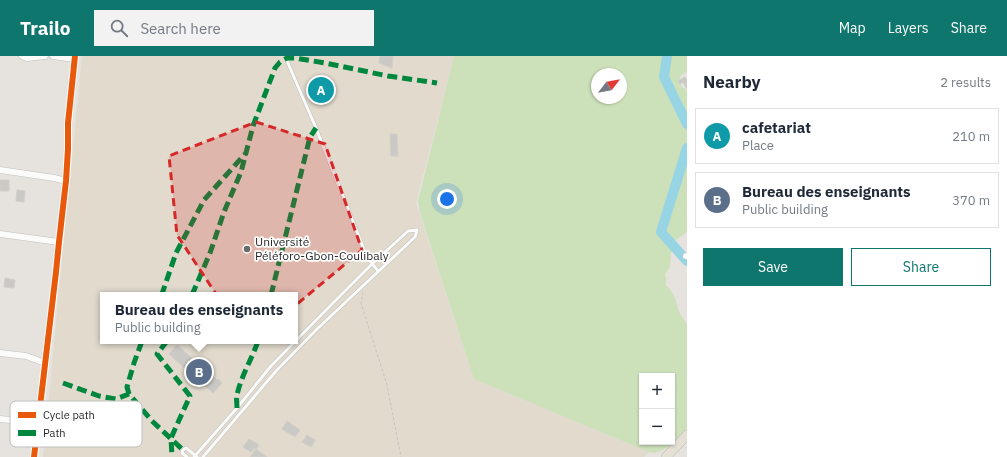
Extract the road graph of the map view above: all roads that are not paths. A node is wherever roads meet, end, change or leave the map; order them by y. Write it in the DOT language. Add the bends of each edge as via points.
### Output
graph roads {
  1 [pos="22,56"];
  2 [pos="45,56"];
  3 [pos="53,56"];
  4 [pos="287,56"];
  5 [pos="75,57"];
  6 [pos="0,170"];
  7 [pos="66,181"];
  8 [pos="0,234"];
  9 [pos="58,242"];
  10 [pos="372,264"];
  11 [pos="378,271"];
  12 [pos="298,338"];
  13 [pos="292,344"];
  14 [pos="0,353"];
  15 [pos="45,363"];
  16 [pos="271,366"];
  17 [pos="276,371"];
  18 [pos="41,401"];
  19 [pos="0,419"];
  20 [pos="10,420"];
  21 [pos="687,435"];
  22 [pos="35,447"];
  23 [pos="195,456"];
  24 [pos="34,457"];
  25 [pos="187,457"];
  26 [pos="203,457"];
  27 [pos="666,457"];
  1 -- 2 [label="street"];
  3 -- 5 [label="street"];
  4 -- 10 [label="lane"];
  5 -- 7 [label="street" via="68,123"];
  6 -- 7 [label="street"];
  7 -- 9 [label="street"];
  8 -- 9 [label="street"];
  9 -- 15 [label="street"];
  10 -- 11 [label="lane"];
  10 -- 11 [label="lane" via="408,231 417,230 415,238"];
  10 -- 12 [label="lane"];
  11 -- 17 [label="lane"];
  13 -- 16 [label="lane"];
  14 -- 15 [label="street" via="26,356"];
  15 -- 18 [label="street"];
  16 -- 17 [label="lane"];
  16 -- 23 [label="lane"];
  17 -- 26 [label="lane"];
  19 -- 20 [label="street"];
  21 -- 27 [label="main road"];
  22 -- 24 [label="street"];
  23 -- 25 [label="lane" via="186,448 182,453"];
}
